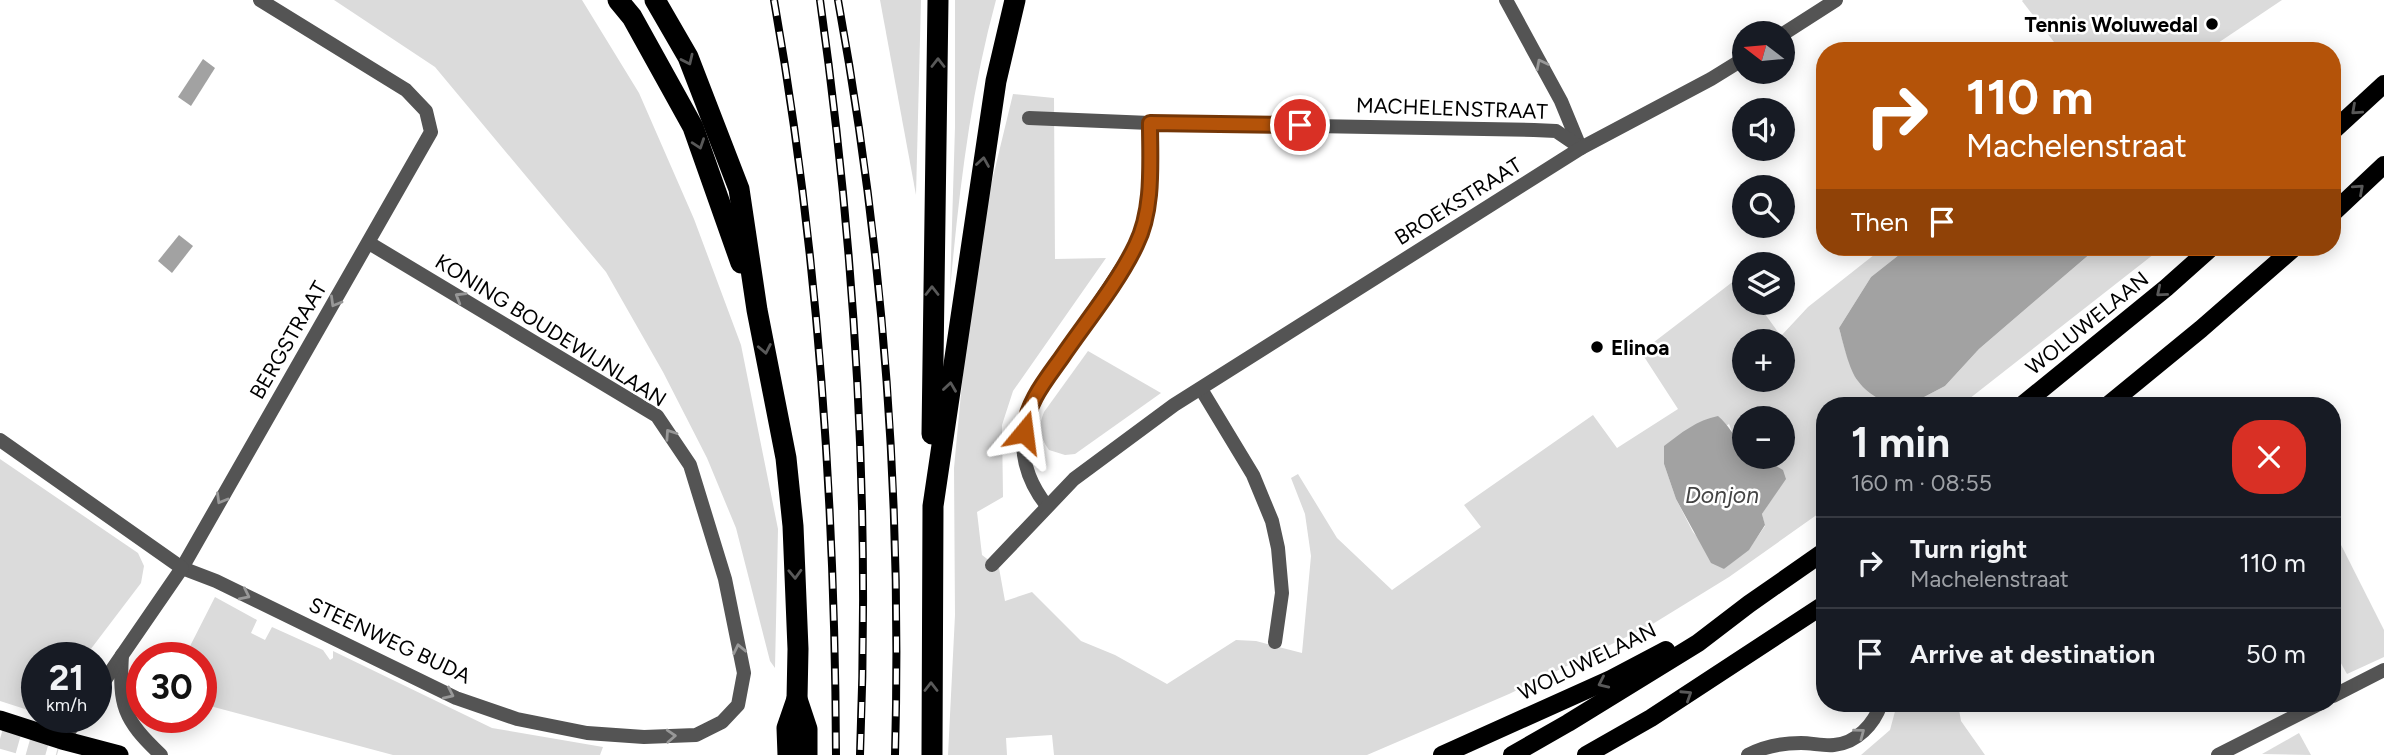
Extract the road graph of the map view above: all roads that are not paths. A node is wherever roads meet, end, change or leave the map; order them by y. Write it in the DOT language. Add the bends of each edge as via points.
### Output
graph roads {
  1 [pos="260,0"];
  2 [pos="618,0"];
  3 [pos="655,0"];
  4 [pos="937,0"];
  5 [pos="1015,0"];
  6 [pos="1506,0"];
  7 [pos="1836,0"];
  8 [pos="1796,26"];
  9 [pos="1732,65"];
  10 [pos="2384,85"];
  11 [pos="1029,118"];
  12 [pos="1150,123"];
  13 [pos="2341,124"];
  14 [pos="1581,148"];
  15 [pos="2384,165"];
  16 [pos="2341,205"];
  17 [pos="369,243"];
  18 [pos="2202,256"];
  19 [pos="2285,256"];
  20 [pos="757,310"];
  21 [pos="1200,389"];
  22 [pos="2032,397"];
  23 [pos="2117,397"];
  24 [pos="0,440"];
  25 [pos="933,506"];
  26 [pos="1047,506"];
  27 [pos="1816,557"];
  28 [pos="992,565"];
  29 [pos="182,568"];
  30 [pos="1749,604"];
  31 [pos="1816,610"];
  32 [pos="1275,642"];
  33 [pos="122,655"];
  34 [pos="112,669"];
  35 [pos="2384,670"];
  36 [pos="2341,692"];
  37 [pos="797,699"];
  38 [pos="1878,712"];
  39 [pos="2303,712"];
  40 [pos="731,713"];
  41 [pos="0,720"];
  42 [pos="68,733"];
  43 [pos="57,748"];
  44 [pos="119,755"];
  45 [pos="160,755"];
  46 [pos="788,755"];
  47 [pos="807,755"];
  48 [pos="932,755"];
  49 [pos="1442,755"];
  50 [pos="1512,755"];
  51 [pos="1586,755"];
  52 [pos="1748,755"];
  53 [pos="2218,755"];
  1 -- 17 [label="street, BERGSTRAAT" via="407,90 426,111 430,132"];
  2 -- 20 [label="highway, one-way" via="693,127"];
  3 -- 20 [label="highway, one-way" via="688,57 739,189"];
  25 -- 4 [label="highway, one-way"];
  25 -- 5 [label="highway, one-way" via="996,81"];
  14 -- 6 [label="street, one-way"];
  7 -- 8 [label="street"];
  9 -- 14 [label="street, BROEKSTRAAT"];
  10 -- 13 [label="main road, one-way"];
  11 -- 12 [label="street, MACHELENSTRAAT"];
  12 -- 14 [label="street, MACHELENSTRAAT" via="1556,131"];
  12 -- 26 [label="street" via="1150,179 1137,244 1026,415 1026,470"];
  14 -- 21 [label="street, BROEKSTRAAT"];
  16 -- 15 [label="main road, one-way"];
  17 -- 29 [label="street, BERGSTRAAT, one-way"];
  40 -- 17 [label="street, KONING BOUDEWIJNLAAN, one-way" via="741,696 744,673 725,579 690,464 657,415"];
  18 -- 22 [label="main road, WOLUWELAAN, one-way"];
  19 -- 23 [label="main road"];
  20 -- 37 [label="highway, one-way" via="786,458 794,540"];
  21 -- 26 [label="street, BROEKSTRAAT" via="1074,479"];
  21 -- 32 [label="street" via="1253,475 1272,521 1282,593"];
  24 -- 29 [label="street, STEENWEG BUDA"];
  48 -- 25 [label="highway, one-way"];
  26 -- 28 [label="street, BROEKSTRAAT"];
  27 -- 30 [label="main road, WOLUWELAAN"];
  29 -- 33 [label="street"];
  29 -- 40 [label="street, STEENWEG BUDA, one-way" via="456,698 517,719 587,733 644,737 696,735"];
  30 -- 49 [label="main road, WOLUWELAAN, one-way" via="1611,679"];
  30 -- 50 [label="main road, WOLUWELAAN" via="1698,643"];
  51 -- 31 [label="main road, one-way"];
  33 -- 34 [label="street"];
  33 -- 45 [label="street" via="120,689 125,714"];
  35 -- 36 [label="street"];
  37 -- 46 [label="highway" via="787,728"];
  37 -- 47 [label="highway" via="807,729"];
  52 -- 38 [label="street, one-way" via="1784,744 1835,745 1870,726"];
  39 -- 53 [label="street"];
  41 -- 43 [label="highway"];
  42 -- 43 [label="street"];
  43 -- 44 [label="highway"];
}
